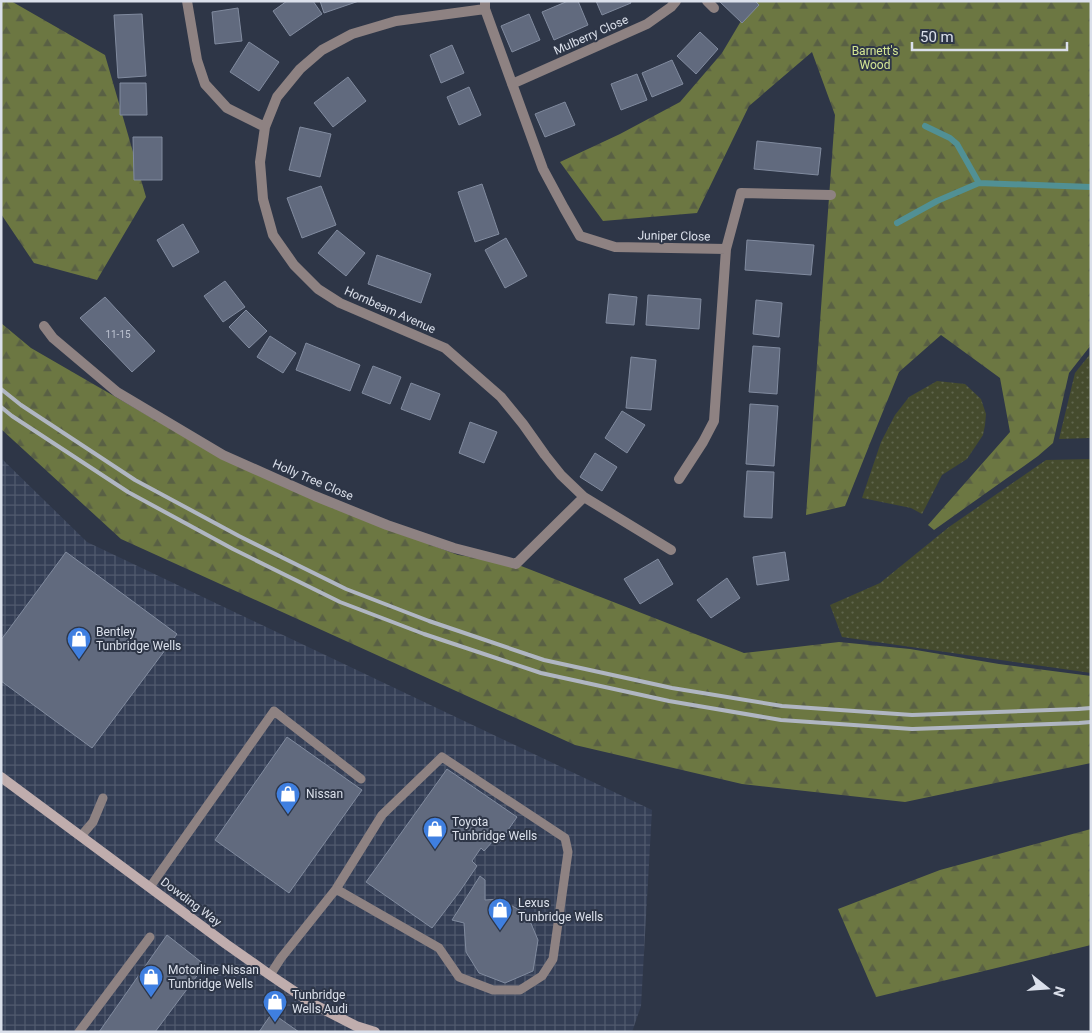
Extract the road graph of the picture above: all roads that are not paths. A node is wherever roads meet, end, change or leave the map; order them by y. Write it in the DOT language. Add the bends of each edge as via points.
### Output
graph roads {
  1 [pos="187,1"];
  2 [pos="676,1"];
  3 [pos="485,5"];
  4 [pos="512,84"];
  5 [pos="265,127"];
  6 [pos="831,195"];
  7 [pos="726,249"];
  8 [pos="44,326"];
  9 [pos="679,479"];
  10 [pos="584,497"];
  11 [pos="671,550"];
  12 [pos="1,777"];
  13 [pos="362,779"];
  14 [pos="103,798"];
  15 [pos="81,836"];
  16 [pos="150,887"];
  17 [pos="336,889"];
  18 [pos="150,937"];
  19 [pos="270,975"];
  20 [pos="79,1032"];
  21 [pos="375,1032"];
  1 -- 5 [label="street" via="196,60 206,84 227,108"];
  2 -- 4 [label="street, Mulberry Close" via="648,24"];
  3 -- 4 [label="street, Juniper Close"];
  3 -- 5 [label="street, Hornbeam Avenue" via="352,34 322,50 300,69 277,97"];
  4 -- 7 [label="street, Juniper Close" via="543,169 580,236 615,247"];
  5 -- 10 [label="street, Hornbeam Avenue" via="260,162 263,199 273,235 294,266 318,289 340,303 446,348 501,398 561,475"];
  6 -- 7 [label="street" via="741,193"];
  7 -- 9 [label="street, Juniper Close" via="714,421"];
  8 -- 10 [label="street, Holly Tree Close" via="52,338 117,392 223,456 387,525 454,548 516,564"];
  10 -- 11 [label="street, Hornbeam Avenue"];
  12 -- 15 [label="street, Dowding Way"];
  13 -- 16 [label="lane" via="274,711"];
  14 -- 15 [label="lane" via="94,822"];
  15 -- 16 [label="street, Dowding Way"];
  16 -- 19 [label="street, Dowding Way"];
  17 -- 17 [label="lane" via="382,815 442,757 564,838 568,852 553,959 542,976 520,990 493,990 459,977 439,948"];
  17 -- 19 [label="lane"];
  18 -- 20 [label="lane"];
  19 -- 21 [label="street, Dowding Way" via="313,1004"];
}
